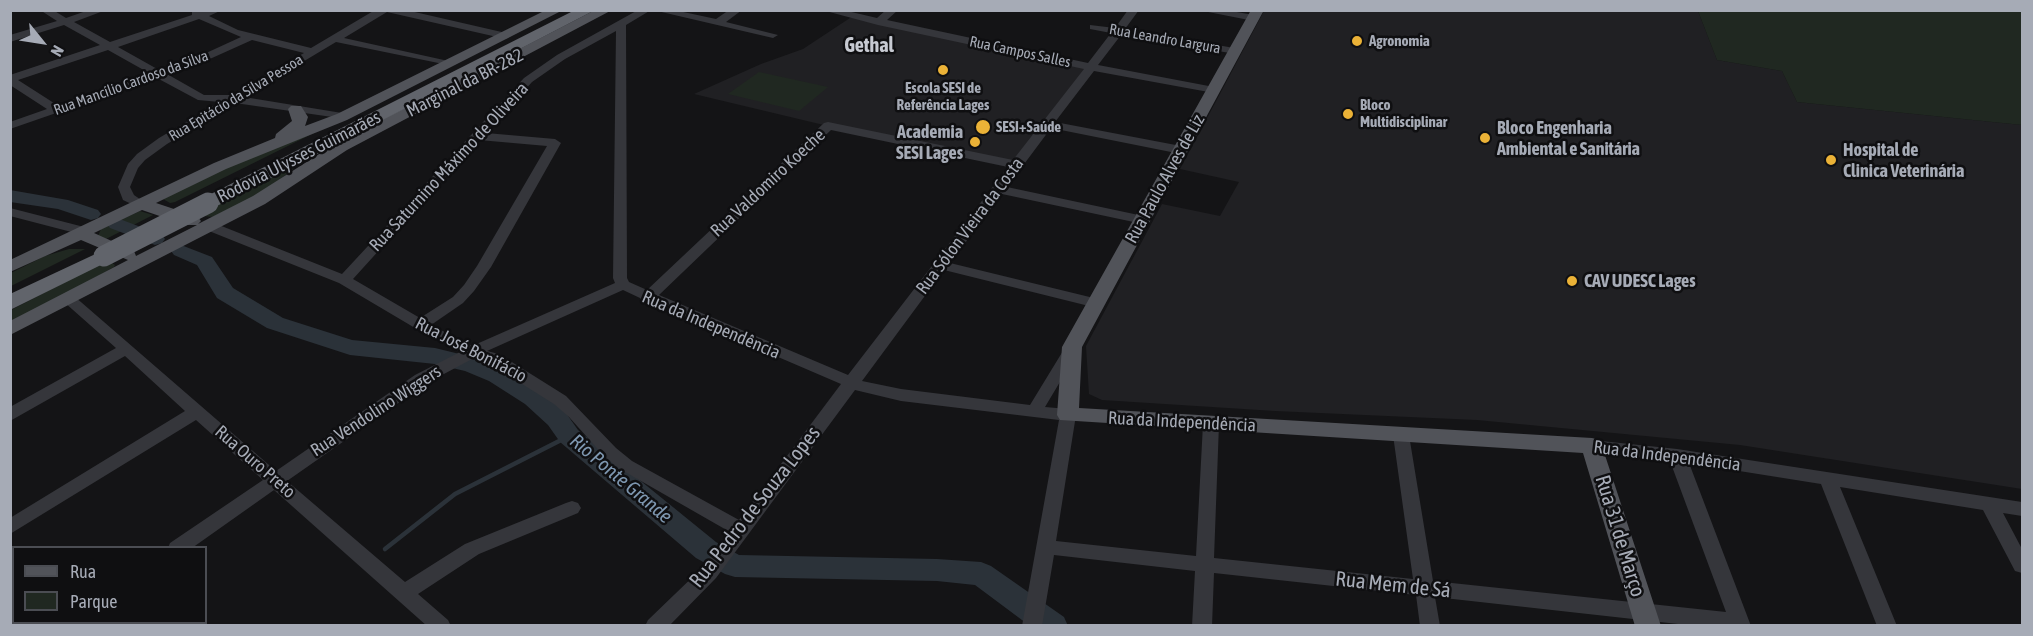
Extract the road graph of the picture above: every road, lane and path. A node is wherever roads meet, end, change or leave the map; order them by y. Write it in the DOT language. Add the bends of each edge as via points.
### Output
graph roads {
  1 [pos="45,10"];
  2 [pos="101,10"];
  3 [pos="188,10"];
  4 [pos="217,10"];
  5 [pos="383,10"];
  6 [pos="390,10"];
  7 [pos="568,10"];
  8 [pos="588,10"];
  9 [pos="606,10"];
  10 [pos="646,10"];
  11 [pos="658,10"];
  12 [pos="737,10"];
  13 [pos="827,10"];
  14 [pos="893,10"];
  15 [pos="1134,10"];
  16 [pos="1203,10"];
  17 [pos="842,12"];
  18 [pos="556,14"];
  19 [pos="1256,14"];
  20 [pos="200,16"];
  21 [pos="65,22"];
  22 [pos="878,22"];
  23 [pos="621,23"];
  24 [pos="717,23"];
  25 [pos="1094,27"];
  26 [pos="1118,32"];
  27 [pos="772,35"];
  28 [pos="506,36"];
  29 [pos="249,37"];
  30 [pos="10,39"];
  31 [pos="336,39"];
  32 [pos="109,46"];
  33 [pos="1236,51"];
  34 [pos="314,52"];
  35 [pos="449,64"];
  36 [pos="1090,67"];
  37 [pos="158,74"];
  38 [pos="10,80"];
  39 [pos="1214,90"];
  40 [pos="234,99"];
  41 [pos="296,109"];
  42 [pos="56,110"];
  43 [pos="342,117"];
  44 [pos="1047,124"];
  45 [pos="10,126"];
  46 [pos="475,135"];
  47 [pos="264,147"];
  48 [pos="1181,150"];
  49 [pos="1017,165"];
  50 [pos="998,189"];
  51 [pos="201,200"];
  52 [pos="140,204"];
  53 [pos="10,212"];
  54 [pos="1143,220"];
  55 [pos="209,226"];
  56 [pos="93,246"];
  57 [pos="146,259"];
  58 [pos="940,265"];
  59 [pos="10,267"];
  60 [pos="344,280"];
  61 [pos="623,285"];
  62 [pos="10,290"];
  63 [pos="647,298"];
  64 [pos="69,299"];
  65 [pos="10,303"];
  66 [pos="1097,303"];
  67 [pos="420,326"];
  68 [pos="10,329"];
  69 [pos="1072,347"];
  70 [pos="126,349"];
  71 [pos="459,358"];
  72 [pos="850,383"];
  73 [pos="197,411"];
  74 [pos="1034,411"];
  75 [pos="10,415"];
  76 [pos="1068,416"];
  77 [pos="1211,424"];
  78 [pos="1401,435"];
  79 [pos="1592,446"];
  80 [pos="1677,455"];
  81 [pos="1827,478"];
  82 [pos="274,479"];
  83 [pos="1989,504"];
  84 [pos="572,508"];
  85 [pos="2022,509"];
  86 [pos="10,527"];
  87 [pos="740,529"];
  88 [pos="180,546"];
  89 [pos="1046,547"];
  90 [pos="1205,564"];
  91 [pos="2022,566"];
  92 [pos="1424,588"];
  93 [pos="404,593"];
  94 [pos="1646,619"];
  95 [pos="1741,624"];
  96 [pos="441,626"];
  97 [pos="656,626"];
  98 [pos="1032,626"];
  99 [pos="1202,626"];
  100 [pos="1430,626"];
  101 [pos="1887,626"];
  1 -- 21 [label="street"];
  2 -- 21 [label="street"];
  3 -- 20 [label="street"];
  4 -- 20 [label="street"];
  5 -- 31 [label="street, Rua Epitácio da Silva Pessoa"];
  6 -- 28 [label="street"];
  7 -- 18 [label="highway, Rodovia Ulysses Guimarães"];
  8 -- 51 [label="highway, Rodovia Ulysses Guimarães"];
  9 -- 55 [label="main road, Marginal da BR-282" via="341,147 259,200"];
  10 -- 23 [label="street, Rua Saturnino Máximo de Oliveira"];
  11 -- 24 [label="street"];
  12 -- 24 [label="street"];
  13 -- 17 [label="street, Rua Campos Salles"];
  14 -- 22 [label="street"];
  15 -- 26 [label="street, Rua Sólon Vieira da Costa"];
  16 -- 19 [label="street"];
  17 -- 22 [label="street, Rua Campos Salles"];
  18 -- 28 [label="main road, Marginal da BR-282"];
  18 -- 51 [label="highway, Rodovia Ulysses Guimarães"];
  19 -- 33 [label="main road, Rua Paulo Alves de Liz"];
  20 -- 29 [label="street"];
  20 -- 32 [label="street"];
  21 -- 30 [label="street"];
  21 -- 32 [label="street"];
  22 -- 36 [label="street, Rua Campos Salles"];
  23 -- 46 [label="street, Rua Saturnino Máximo de Oliveira" via="536,74"];
  23 -- 61 [label="street, Rua da Independência"];
  24 -- 27 [label="street"];
  25 -- 26 [label="street, Rua Leandro Largura"];
  26 -- 33 [label="street, Rua Leandro Largura"];
  26 -- 36 [label="street, Rua Sólon Vieira da Costa"];
  28 -- 35 [label="main road, Marginal da BR-282"];
  29 -- 34 [label="street"];
  29 -- 37 [label="street, Rua Mancílio Cardoso da Silva"];
  31 -- 34 [label="street, Rua Epitácio da Silva Pessoa"];
  31 -- 35 [label="street"];
  32 -- 37 [label="street"];
  32 -- 38 [label="street"];
  33 -- 39 [label="main road, Rua Paulo Alves de Liz"];
  34 -- 40 [label="street, Rua Epitácio da Silva Pessoa"];
  35 -- 43 [label="main road, Marginal da BR-282"];
  36 -- 39 [label="street, Rua Campos Salles"];
  36 -- 44 [label="street, Rua Sólon Vieira da Costa"];
  37 -- 40 [label="street" via="202,98"];
  37 -- 42 [label="street, Rua Mancílio Cardoso da Silva"];
  38 -- 42 [label="street"];
  39 -- 48 [label="main road, Rua Paulo Alves de Liz"];
  40 -- 41 [label="street"];
  40 -- 52 [label="street, Rua Epitácio da Silva Pessoa" via="132,166 124,187 128,197"];
  41 -- 43 [label="street"];
  41 -- 47 [label="main road" via="300,123"];
  42 -- 45 [label="street, Rua Mancílio Cardoso da Silva"];
  43 -- 47 [label="main road, Marginal da BR-282"];
  44 -- 48 [label="street"];
  44 -- 49 [label="street, Rua Sólon Vieira da Costa"];
  46 -- 60 [label="street, Rua Saturnino Máximo de Oliveira"];
  46 -- 67 [label="street" via="555,143 470,288"];
  47 -- 52 [label="main road, Marginal da BR-282"];
  48 -- 54 [label="main road, Rua Paulo Alves de Liz"];
  49 -- 50 [label="street, Rua Sólon Vieira da Costa"];
  49 -- 63 [label="street, Rua Valdomiro Koeche" via="828,126"];
  50 -- 54 [label="street"];
  50 -- 58 [label="street, Rua Sólon Vieira da Costa"];
  51 -- 56 [label="highway, Rodovia Ulysses Guimarães, bridge"];
  52 -- 55 [label="main road"];
  52 -- 56 [label="main road, Marginal da BR-282"];
  53 -- 56 [label="street"];
  54 -- 66 [label="main road, Rua Paulo Alves de Liz"];
  55 -- 57 [label="main road, Marginal da BR-282"];
  55 -- 60 [label="street, Rua José Bonifácio"];
  56 -- 57 [label="main road" via="90,239"];
  56 -- 59 [label="main road, Marginal da BR-282"];
  56 -- 62 [label="highway, Rodovia Ulysses Guimarães"];
  56 -- 65 [label="highway, Rodovia Ulysses Guimarães"];
  57 -- 64 [label="main road, Marginal da BR-282"];
  58 -- 66 [label="street"];
  58 -- 72 [label="street, Rua Sólon Vieira da Costa"];
  60 -- 67 [label="street, Rua José Bonifácio"];
  61 -- 63 [label="street, Rua da Independência"];
  61 -- 71 [label="street, Rua Vendolino Wiggers"];
  63 -- 72 [label="street, Rua da Independência"];
  64 -- 68 [label="main road, Marginal da BR-282"];
  64 -- 70 [label="street, Rua Ouro Preto"];
  66 -- 69 [label="main road, Rua Paulo Alves de Liz"];
  67 -- 71 [label="street, Rua José Bonifácio"];
  69 -- 74 [label="street, Rua Paulo Alves de Liz"];
  69 -- 76 [label="main road, Rua Paulo Alves de Liz"];
  70 -- 73 [label="street, Rua Ouro Preto"];
  70 -- 75 [label="street"];
  71 -- 82 [label="street, Rua Vendolino Wiggers" via="395,395"];
  71 -- 87 [label="street, Rua José Bonifácio" via="493,358 560,400 626,465"];
  72 -- 74 [label="street, Rua da Independência" via="901,395"];
  72 -- 87 [label="street, Rua Pedro de Souza Lopes"];
  73 -- 82 [label="street, Rua Ouro Preto"];
  73 -- 86 [label="street"];
  74 -- 76 [label="street, Rua da Independência"];
  76 -- 77 [label="main road, Rua da Independência"];
  76 -- 89 [label="street"];
  77 -- 78 [label="main road, Rua da Independência"];
  77 -- 90 [label="street"];
  78 -- 79 [label="main road, Rua da Independência"];
  78 -- 92 [label="street"];
  79 -- 80 [label="street, Rua da Independência"];
  79 -- 94 [label="main road, Rua 31 de Março"];
  80 -- 81 [label="street, Rua da Independência"];
  80 -- 95 [label="street"];
  81 -- 83 [label="street, Rua da Independência"];
  81 -- 101 [label="street"];
  82 -- 88 [label="street, Rua Vendolino Wiggers"];
  82 -- 93 [label="street, Rua Ouro Preto"];
  83 -- 85 [label="street, Rua da Independência"];
  83 -- 91 [label="street"];
  84 -- 93 [label="street" via="472,549"];
  87 -- 97 [label="street, Rua Pedro de Souza Lopes" via="724,555"];
  89 -- 90 [label="street, Rua Mem de Sá"];
  89 -- 98 [label="street"];
  90 -- 92 [label="street, Rua Mem de Sá"];
  90 -- 99 [label="street"];
  92 -- 94 [label="street, Rua Mem de Sá"];
  92 -- 100 [label="street"];
  93 -- 96 [label="street, Rua Ouro Preto"];
  94 -- 95 [label="street, Rua Mem de Sá"];
}
